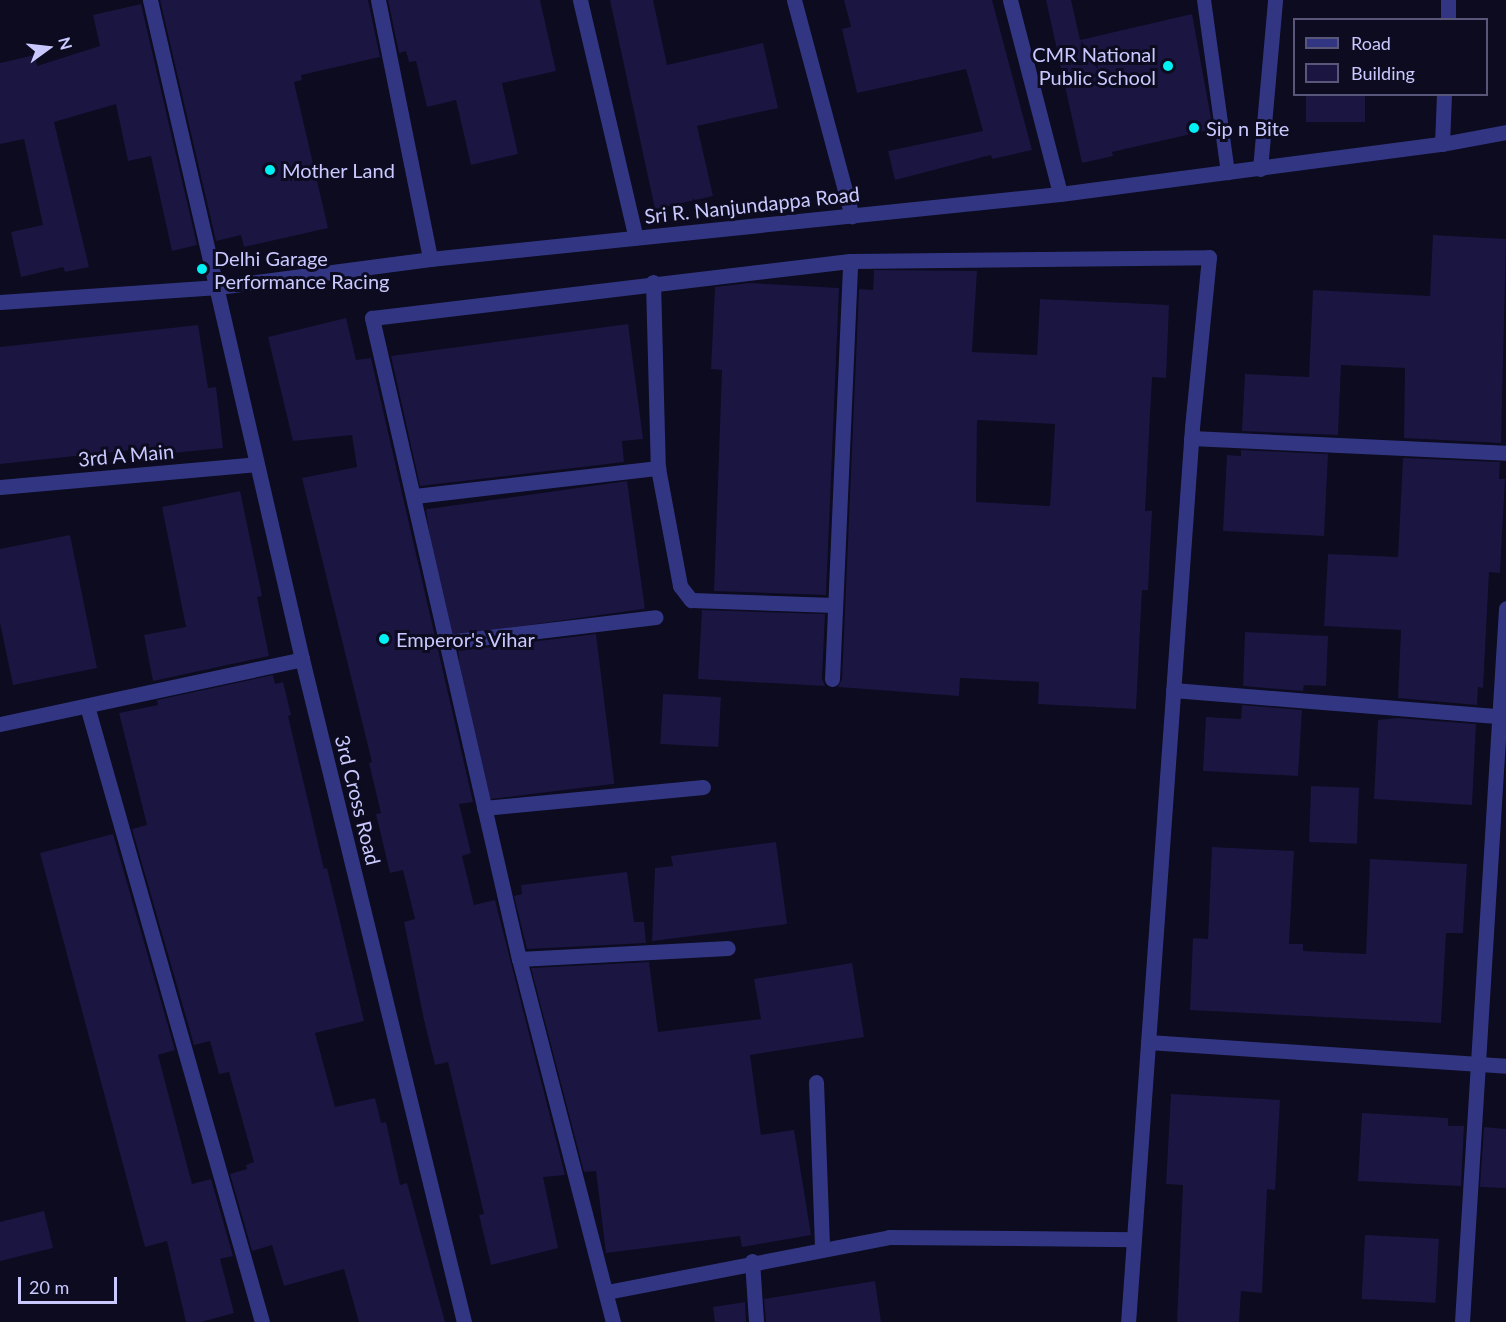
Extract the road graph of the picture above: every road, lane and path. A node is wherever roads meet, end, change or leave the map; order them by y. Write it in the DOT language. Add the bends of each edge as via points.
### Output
graph roads {
  1 [pos="150,0"];
  2 [pos="378,0"];
  3 [pos="580,0"];
  4 [pos="794,0"];
  5 [pos="1010,0"];
  6 [pos="1204,0"];
  7 [pos="1275,0"];
  8 [pos="1448,0"];
  9 [pos="1448,18"];
  10 [pos="1444,96"];
  11 [pos="1506,132"];
  12 [pos="1442,144"];
  13 [pos="1260,169"];
  14 [pos="1228,173"];
  15 [pos="1060,194"];
  16 [pos="852,216"];
  17 [pos="636,238"];
  18 [pos="430,259"];
  19 [pos="850,261"];
  20 [pos="653,282"];
  21 [pos="218,287"];
  22 [pos="0,302"];
  23 [pos="1191,438"];
  24 [pos="1506,453"];
  25 [pos="256,464"];
  26 [pos="658,468"];
  27 [pos="0,487"];
  28 [pos="415,496"];
  29 [pos="834,604"];
  30 [pos="1506,608"];
  31 [pos="656,617"];
  32 [pos="447,642"];
  33 [pos="302,659"];
  34 [pos="832,679"];
  35 [pos="1173,690"];
  36 [pos="87,706"];
  37 [pos="1503,717"];
  38 [pos="0,724"];
  39 [pos="703,787"];
  40 [pos="484,808"];
  41 [pos="728,948"];
  42 [pos="519,959"];
  43 [pos="1148,1042"];
  44 [pos="1481,1063"];
  45 [pos="1506,1066"];
  46 [pos="816,1082"];
  47 [pos="1134,1239"];
  48 [pos="822,1249"];
  49 [pos="752,1261"];
  50 [pos="607,1292"];
  51 [pos="262,1322"];
  52 [pos="464,1322"];
  53 [pos="613,1322"];
  54 [pos="756,1322"];
  55 [pos="1128,1322"];
  56 [pos="1462,1322"];
  1 -- 21 [label="street, 3rd Cross Road"];
  2 -- 18 [label="street"];
  3 -- 17 [label="street"];
  4 -- 16 [label="street"];
  5 -- 15 [label="street"];
  6 -- 14 [label="lane"];
  7 -- 13 [label="street"];
  8 -- 9 [label="street"];
  10 -- 12 [label="street"];
  11 -- 12 [label="street, Sri R. Nanjundappa Road"];
  12 -- 13 [label="street, Sri R. Nanjundappa Road"];
  13 -- 14 [label="street, Sri R. Nanjundappa Road"];
  14 -- 15 [label="street, Sri R. Nanjundappa Road"];
  15 -- 16 [label="street, Sri R. Nanjundappa Road"];
  16 -- 17 [label="street, Sri R. Nanjundappa Road"];
  17 -- 18 [label="street, Sri R. Nanjundappa Road"];
  18 -- 21 [label="street, Sri R. Nanjundappa Road"];
  19 -- 20 [label="street"];
  19 -- 23 [label="street" via="1209,257"];
  19 -- 29 [label="street"];
  20 -- 26 [label="street"];
  20 -- 28 [label="street" via="372,318"];
  21 -- 22 [label="street, Sri R. Nanjundappa Road"];
  21 -- 25 [label="street, 3rd Cross Road"];
  23 -- 24 [label="street"];
  23 -- 35 [label="street"];
  25 -- 27 [label="street, 3rd A Main"];
  25 -- 33 [label="street, 3rd Cross Road"];
  26 -- 28 [label="street"];
  26 -- 29 [label="street" via="680,586 691,600"];
  28 -- 32 [label="street"];
  29 -- 34 [label="street"];
  30 -- 37 [label="street"];
  31 -- 32 [label="street"];
  32 -- 40 [label="street"];
  33 -- 36 [label="street"];
  33 -- 52 [label="street, 3rd Cross Road"];
  35 -- 37 [label="street"];
  35 -- 43 [label="street"];
  36 -- 38 [label="street"];
  36 -- 51 [label="street"];
  37 -- 44 [label="street"];
  39 -- 40 [label="street"];
  40 -- 42 [label="street"];
  41 -- 42 [label="street"];
  42 -- 50 [label="street"];
  43 -- 44 [label="street"];
  43 -- 47 [label="street"];
  44 -- 45 [label="street"];
  44 -- 56 [label="street"];
  46 -- 48 [label="street"];
  47 -- 48 [label="street" via="889,1237"];
  47 -- 55 [label="street"];
  48 -- 49 [label="street"];
  49 -- 50 [label="street"];
  49 -- 54 [label="street"];
  50 -- 53 [label="street"];
}
